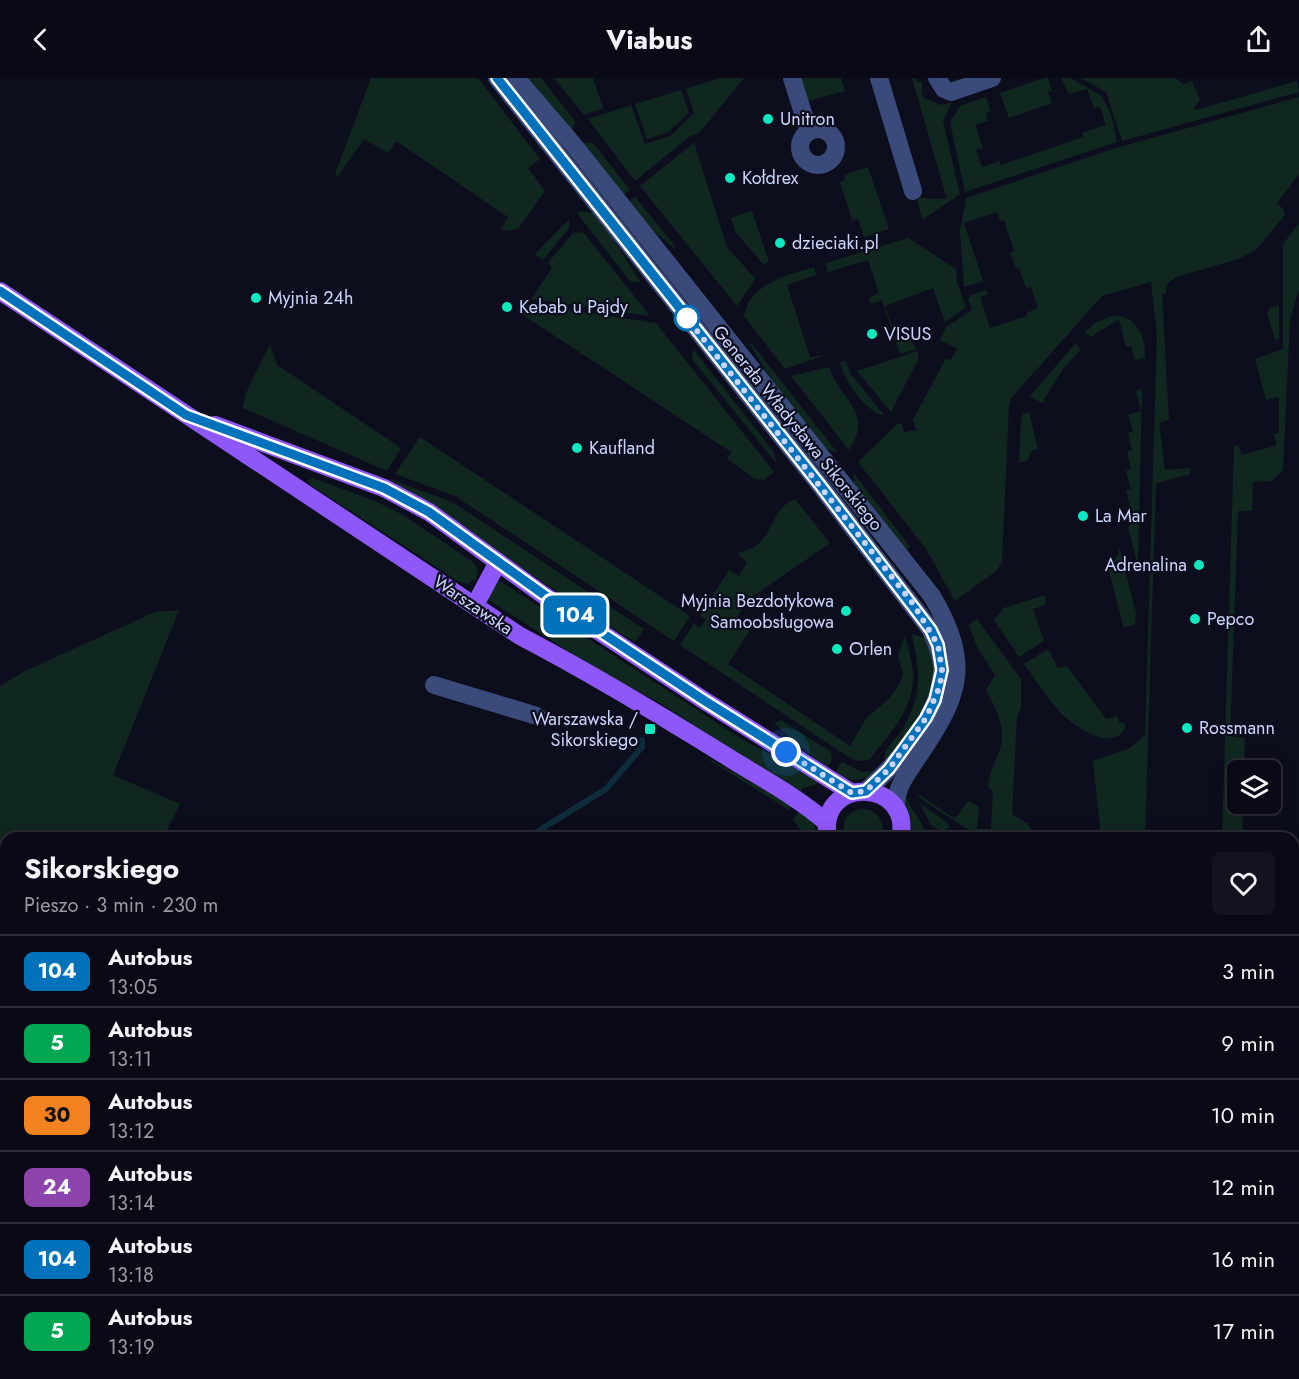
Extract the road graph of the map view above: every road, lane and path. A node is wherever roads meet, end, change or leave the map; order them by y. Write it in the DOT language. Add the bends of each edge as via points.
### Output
graph roads {
  1 [pos="497,78"];
  2 [pos="516,78"];
  3 [pos="792,78"];
  4 [pos="879,78"];
  5 [pos="937,78"];
  6 [pos="989,78"];
  7 [pos="809,132"];
  8 [pos="913,191"];
  9 [pos="0,291"];
  10 [pos="186,415"];
  11 [pos="498,562"];
  12 [pos="474,605"];
  13 [pos="434,685"];
  14 [pos="537,716"];
  15 [pos="859,792"];
  16 [pos="896,809"];
  17 [pos="828,831"];
  18 [pos="902,832"];
  1 -- 15 [label="street, Generała Władysława Sikorskiego" via="931,630 942,670 935,700 908,745"];
  2 -- 16 [label="street, Generała Władysława Sikorskiego" via="932,596 946,621 956,652 953,694 942,721 897,791"];
  3 -- 7 [label="street"];
  4 -- 8 [label="street"];
  5 -- 6 [label="street" via="951,92"];
  9 -- 10 [label="main road, Warszawska"];
  10 -- 11 [label="main road, Warszawska" via="384,488 429,512"];
  10 -- 12 [label="main road, Warszawska"];
  11 -- 12 [label="main road"];
  11 -- 15 [label="main road, Warszawska" via="705,701"];
  12 -- 17 [label="main road, Warszawska" via="800,802"];
  13 -- 14 [label="street"];
  15 -- 16 [label="main road, Warszawska" via="886,798"];
  15 -- 17 [label="main road" via="833,807"];
  16 -- 18 [label="main road"];
}
